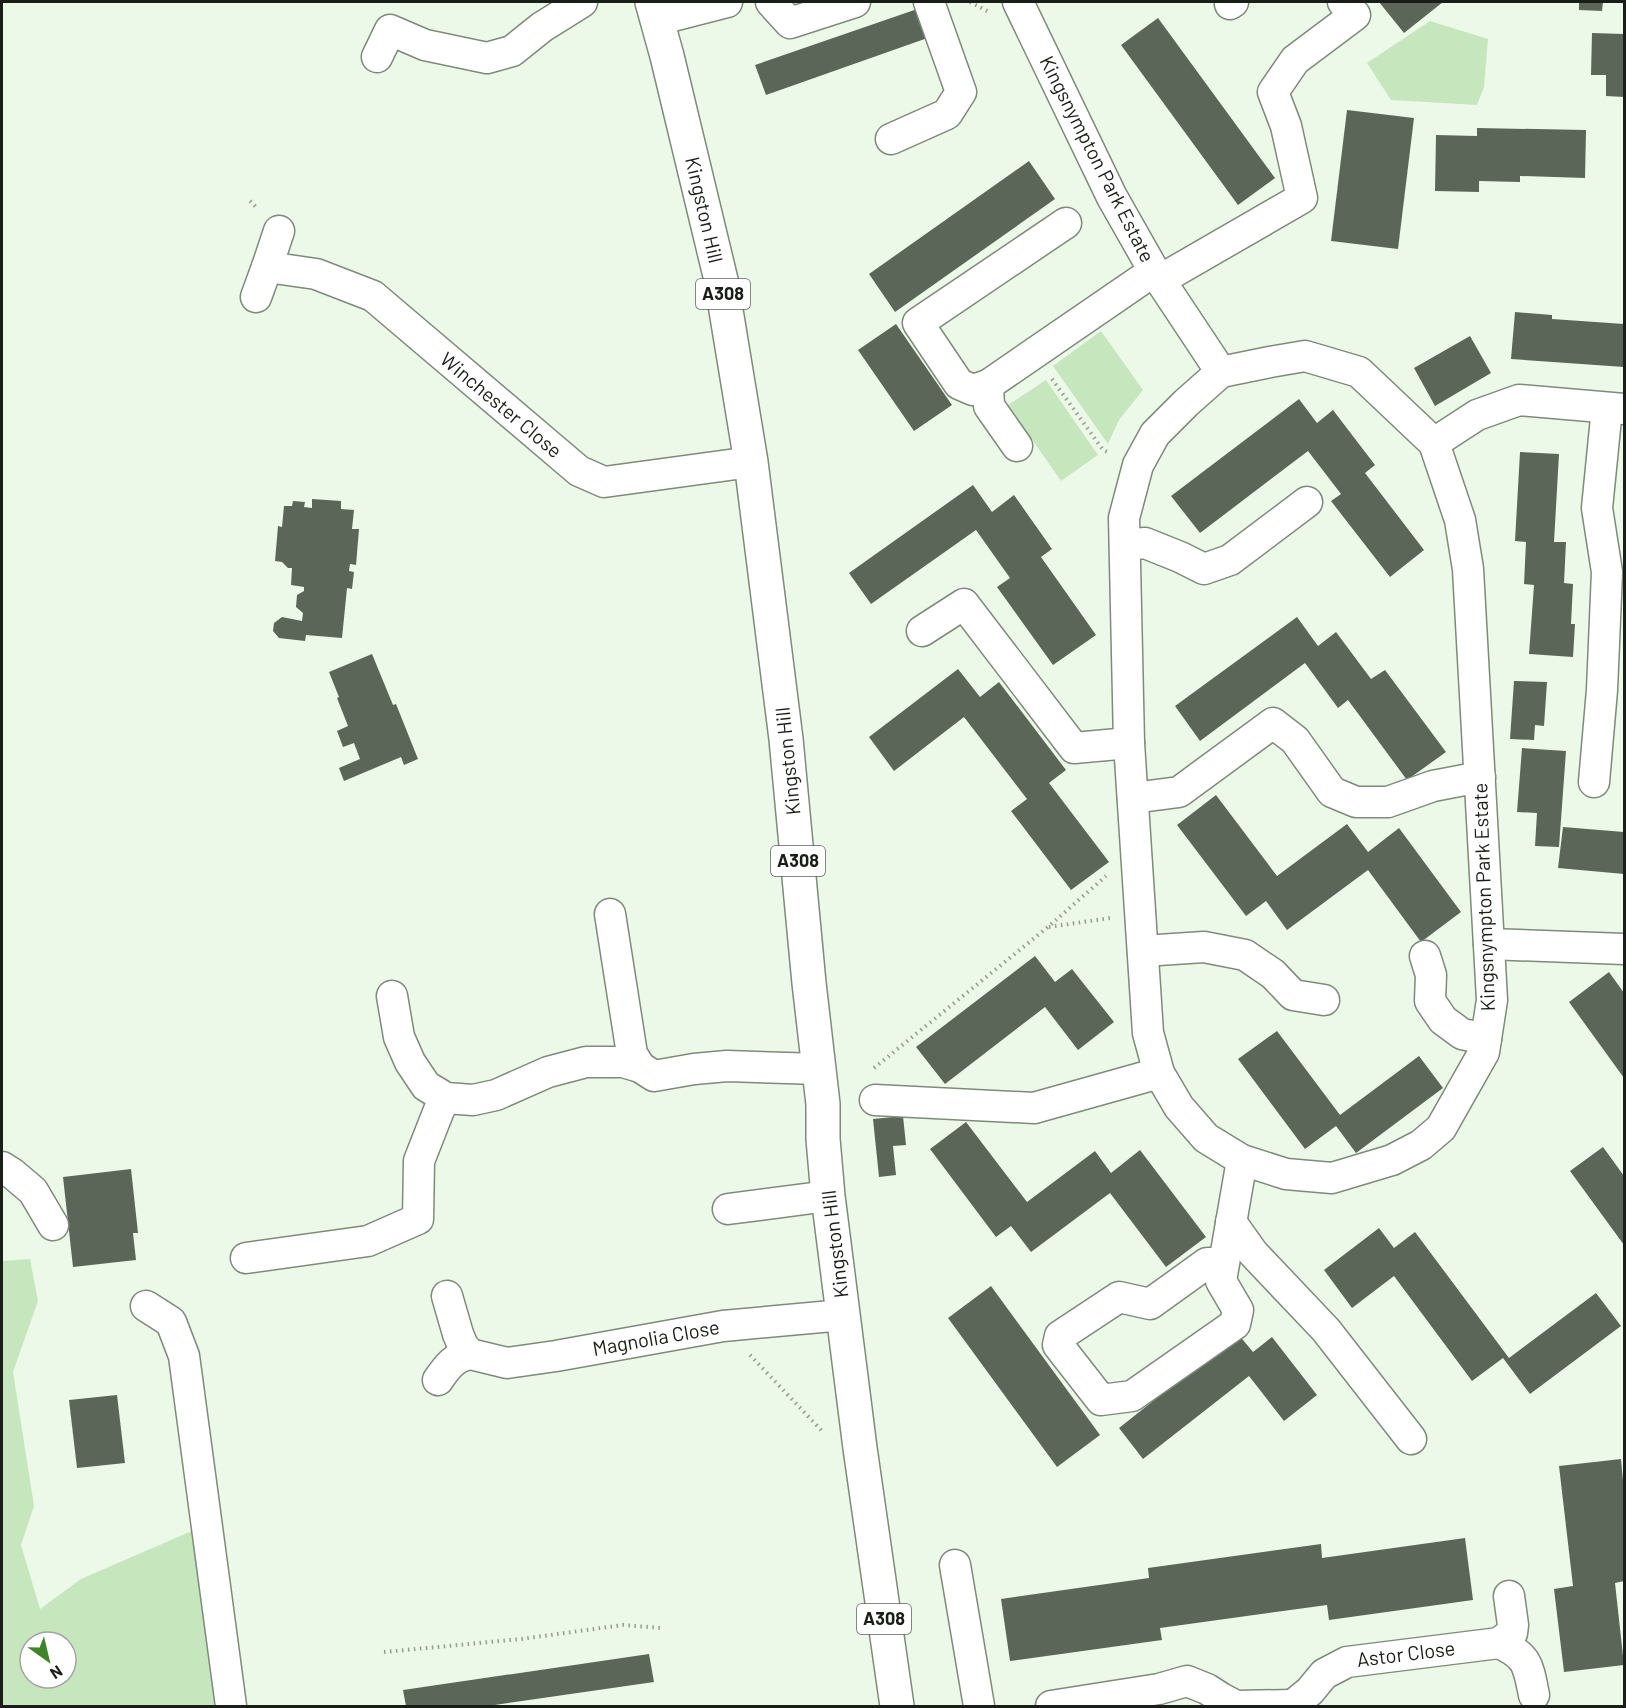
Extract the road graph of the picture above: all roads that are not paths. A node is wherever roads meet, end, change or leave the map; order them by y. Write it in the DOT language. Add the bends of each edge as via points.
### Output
graph roads {
  1 [pos="582,2"];
  2 [pos="727,2"];
  3 [pos="771,2"];
  4 [pos="855,2"];
  5 [pos="929,2"];
  6 [pos="1018,2"];
  7 [pos="1343,2"];
  8 [pos="655,11"];
  9 [pos="377,57"];
  10 [pos="891,139"];
  11 [pos="1066,223"];
  12 [pos="279,231"];
  13 [pos="267,267"];
  14 [pos="1157,275"];
  15 [pos="256,297"];
  16 [pos="1221,372"];
  17 [pos="988,385"];
  18 [pos="1616,408"];
  19 [pos="1434,443"];
  20 [pos="1017,447"];
  21 [pos="751,462"];
  22 [pos="1307,502"];
  23 [pos="1125,545"];
  24 [pos="922,631"];
  25 [pos="1613,691"];
  26 [pos="1129,743"];
  27 [pos="1480,777"];
  28 [pos="1594,782"];
  29 [pos="1133,798"];
  30 [pos="610,914"];
  31 [pos="1489,944"];
  32 [pos="1624,949"];
  33 [pos="1143,951"];
  34 [pos="1425,956"];
  35 [pos="392,996"];
  36 [pos="1323,1000"];
  37 [pos="1486,1039"];
  38 [pos="640,1066"];
  39 [pos="819,1069"];
  40 [pos="1159,1073"];
  41 [pos="446,1098"];
  42 [pos="875,1100"];
  43 [pos="1242,1160"];
  44 [pos="2,1167"];
  45 [pos="828,1196"];
  46 [pos="728,1209"];
  47 [pos="1231,1222"];
  48 [pos="53,1225"];
  49 [pos="246,1258"];
  50 [pos="1224,1263"];
  51 [pos="447,1296"];
  52 [pos="146,1306"];
  53 [pos="843,1315"];
  54 [pos="470,1354"];
  55 [pos="438,1380"];
  56 [pos="1411,1439"];
  57 [pos="955,1565"];
  58 [pos="1509,1596"];
  59 [pos="1499,1643"];
  60 [pos="1534,1695"];
  61 [pos="1293,1706"];
  62 [pos="231,1707"];
  63 [pos="897,1707"];
  64 [pos="979,1707"];
  65 [pos="1052,1707"];
  1 -- 9 [label="street" via="512,51 487,58 425,45 393,19"];
  2 -- 8 [label="street"];
  3 -- 4 [label="street" via="790,23"];
  5 -- 10 [label="street" via="961,92 947,114"];
  6 -- 14 [label="street, Kingsnympton Park Estate" via="1112,197"];
  7 -- 14 [label="street" via="1355,15 1295,60 1273,92 1286,126 1302,198"];
  8 -- 21 [label="main road, Kingston Hill / A308" via="721,280"];
  11 -- 17 [label="street" via="918,323 958,384 974,390"];
  12 -- 13 [label="street"];
  13 -- 15 [label="street"];
  13 -- 21 [label="street, Winchester Close" via="316,274 373,296 579,471 604,482"];
  14 -- 16 [label="street, Kingsnympton Park Estate"];
  14 -- 17 [label="street" via="1033,352"];
  16 -- 19 [label="street, Kingsnympton Park Estate" via="1305,356 1359,372"];
  16 -- 23 [label="street, Kingsnympton Park Estate" via="1155,434 1138,465 1125,518"];
  17 -- 20 [label="street" via="989,406"];
  18 -- 19 [label="street" via="1519,400 1477,416"];
  18 -- 25 [label="street" via="1597,508 1608,572"];
  19 -- 27 [label="street, Kingsnympton Park Estate" via="1460,520 1468,569"];
  21 -- 39 [label="main road, Kingston Hill / A308" via="786,739"];
  22 -- 23 [label="street" via="1230,560 1204,569 1145,543"];
  23 -- 26 [label="street, Kingsnympton Park Estate"];
  24 -- 26 [label="street" via="964,604 1074,748"];
  25 -- 28 [label="street"];
  26 -- 29 [label="street, Kingsnympton Park Estate"];
  27 -- 29 [label="street" via="1433,786 1388,802 1356,802 1332,792 1295,740 1273,723 1179,792"];
  27 -- 31 [label="street, Kingsnympton Park Estate"];
  29 -- 33 [label="street, Kingsnympton Park Estate"];
  30 -- 38 [label="street" via="632,1054"];
  31 -- 32 [label="street"];
  31 -- 37 [label="street, Kingsnympton Park Estate" via="1492,1000"];
  33 -- 36 [label="street" via="1204,947 1245,955 1273,974 1293,995"];
  33 -- 40 [label="street, Kingsnympton Park Estate" via="1148,1033"];
  34 -- 37 [label="street" via="1431,975 1430,1001 1443,1020 1462,1034"];
  35 -- 41 [label="street" via="399,1037 410,1062 426,1086"];
  37 -- 43 [label="street, Kingsnympton Park Estate" via="1484,1052 1441,1128 1392,1160 1332,1178 1286,1174"];
  38 -- 39 [label="street" via="654,1076 727,1066"];
  38 -- 41 [label="street" via="586,1062 548,1072 496,1095 474,1100"];
  39 -- 45 [label="main road, Kingston Hill / A308"];
  40 -- 42 [label="street" via="1034,1108"];
  40 -- 43 [label="street, Kingsnympton Park Estate" via="1179,1107 1206,1138"];
  41 -- 49 [label="street" via="418,1161 418,1220 368,1240"];
  43 -- 47 [label="street"];
  44 -- 48 [label="street" via="33,1191"];
  45 -- 46 [label="street"];
  45 -- 53 [label="main road, Kingston Hill / A308"];
  47 -- 50 [label="street"];
  47 -- 56 [label="street" via="1253,1253 1326,1330"];
  50 -- 50 [label="street" via="1221,1281 1238,1310 1235,1324 1132,1396 1101,1400 1058,1345 1060,1336 1119,1297 1150,1304 1207,1263"];
  51 -- 54 [label="street" via="458,1334"];
  52 -- 62 [label="street" via="171,1322 184,1356"];
  53 -- 54 [label="street, Magnolia Close" via="723,1326 507,1363"];
  53 -- 63 [label="main road, Kingston Hill / A308"];
  54 -- 55 [label="street" via="450,1364"];
  57 -- 64 [label="street"];
  58 -- 59 [label="street" via="1512,1632"];
  59 -- 60 [label="street" via="1525,1660"];
  59 -- 61 [label="street, Astor Close" via="1347,1662 1324,1674"];
  61 -- 65 [label="street, Astor Close" via="1236,1706 1187,1681"];
}
